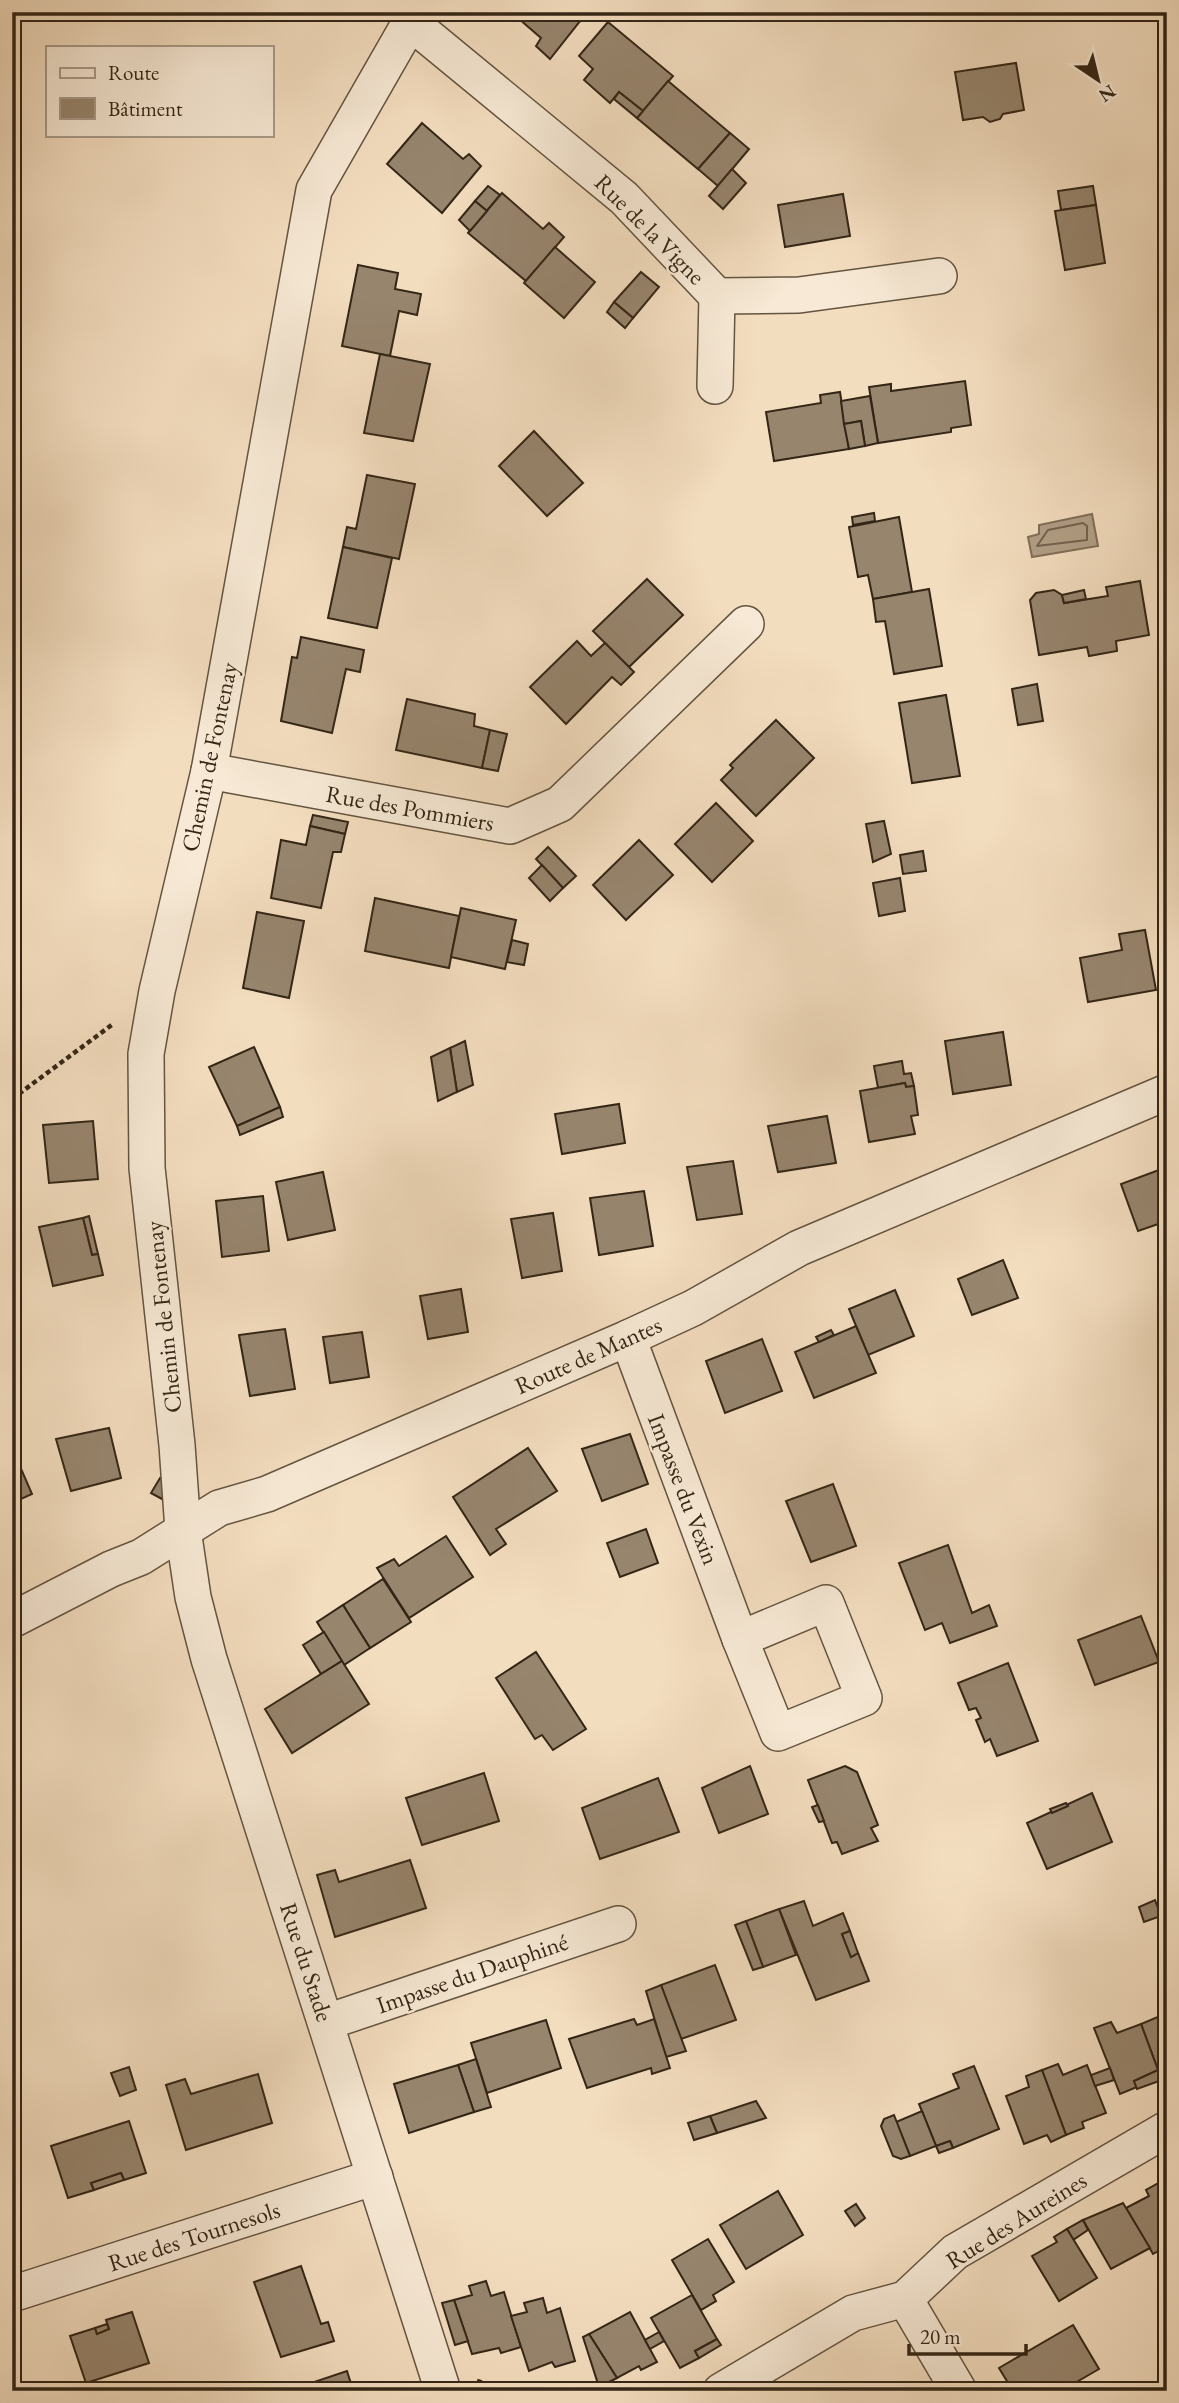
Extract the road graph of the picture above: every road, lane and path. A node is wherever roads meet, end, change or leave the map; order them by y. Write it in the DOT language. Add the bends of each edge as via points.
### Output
graph roads {
  1 [pos="413,17"];
  2 [pos="939,276"];
  3 [pos="717,296"];
  4 [pos="715,386"];
  5 [pos="747,624"];
  6 [pos="209,771"];
  7 [pos="158,991"];
  8 [pos="1167,1092"];
  9 [pos="12,1098"];
  10 [pos="628,1338"];
  11 [pos="183,1531"];
  12 [pos="12,1620"];
  13 [pos="740,1639"];
  14 [pos="618,1924"];
  15 [pos="327,2022"];
  16 [pos="1167,2129"];
  17 [pos="376,2177"];
  18 [pos="12,2294"];
  19 [pos="905,2299"];
  20 [pos="443,2391"];
  21 [pos="720,2391"];
  22 [pos="958,2391"];
  1 -- 3 [label="street, Rue de la Vigne" via="624,198"];
  1 -- 6 [label="street, Chemin de Fontenay" via="314,190"];
  2 -- 3 [label="street, Rue de la Vigne" via="799,295"];
  3 -- 4 [label="street"];
  5 -- 6 [label="street, Rue des Pommiers" via="560,804 510,826"];
  6 -- 7 [label="street, Chemin de Fontenay"];
  7 -- 9 [label="path"];
  7 -- 11 [label="street, Chemin de Fontenay" via="146,1054 147,1168"];
  8 -- 10 [label="street, Route de Mantes" via="799,1248 693,1308"];
  10 -- 11 [label="street, Route de Mantes" via="267,1494 219,1508"];
  10 -- 13 [label="street, Impasse du Vexin"];
  11 -- 12 [label="street, Route de Mantes" via="141,1557"];
  11 -- 15 [label="street, Rue du Stade" via="209,1659"];
  14 -- 15 [label="street, Impasse du Dauphiné"];
  15 -- 17 [label="street, Rue du Stade"];
  16 -- 19 [label="street, Rue des Aureines" via="955,2252"];
  17 -- 18 [label="street, Rue des Tournesols"];
  17 -- 20 [label="street, Rue du Stade"];
  19 -- 21 [label="street, Rue des Aureines" via="853,2314"];
  19 -- 22 [label="street"];
}
